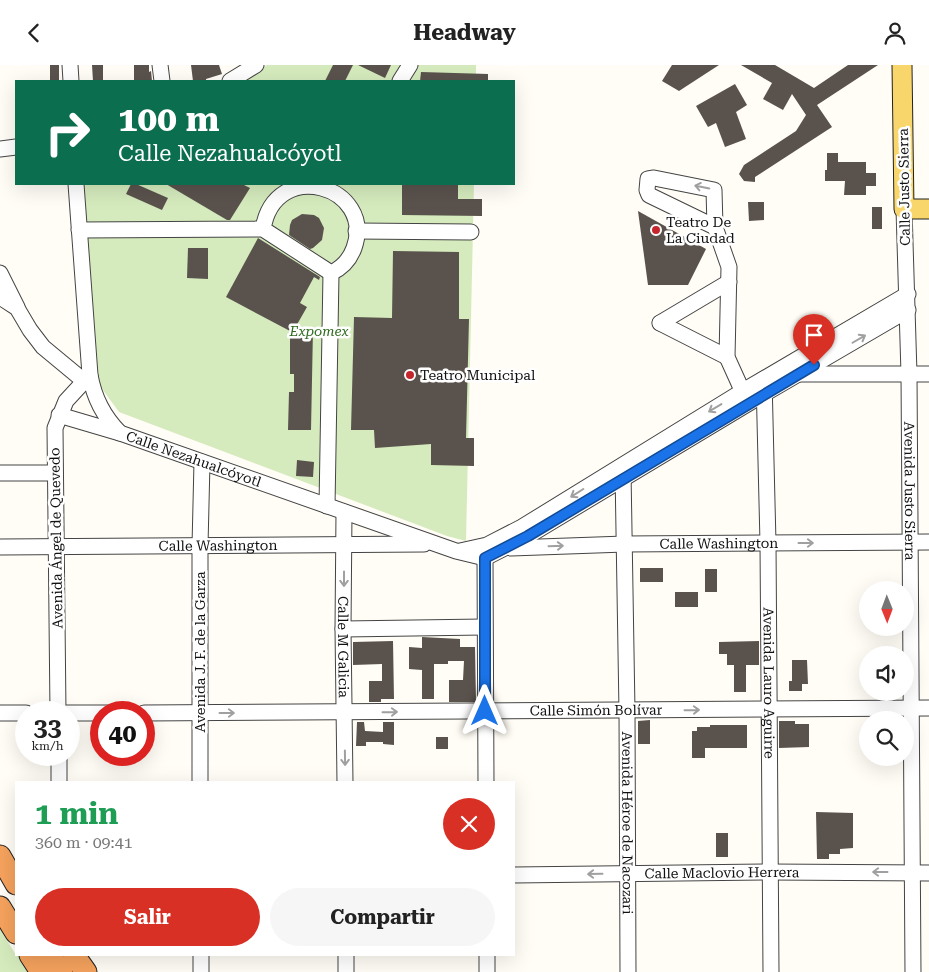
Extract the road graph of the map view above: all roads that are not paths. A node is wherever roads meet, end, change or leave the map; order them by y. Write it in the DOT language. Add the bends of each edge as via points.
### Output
graph roads {
  1 [pos="70,65"];
  2 [pos="160,65"];
  3 [pos="256,65"];
  4 [pos="410,65"];
  5 [pos="902,65"];
  6 [pos="71,80"];
  7 [pos="162,80"];
  8 [pos="232,80"];
  9 [pos="401,80"];
  10 [pos="15,147"];
  11 [pos="0,149"];
  12 [pos="76,185"];
  13 [pos="335,188"];
  14 [pos="904,209"];
  15 [pos="929,209"];
  16 [pos="715,227"];
  17 [pos="263,229"];
  18 [pos="79,230"];
  19 [pos="356,231"];
  20 [pos="471,232"];
  21 [pos="0,273"];
  22 [pos="331,273"];
  23 [pos="729,283"];
  24 [pos="908,293"];
  25 [pos="0,297"];
  26 [pos="17,308"];
  27 [pos="908,310"];
  28 [pos="726,357"];
  29 [pos="798,374"];
  30 [pos="909,374"];
  31 [pos="929,374"];
  32 [pos="87,378"];
  33 [pos="768,382"];
  34 [pos="746,397"];
  35 [pos="59,415"];
  36 [pos="120,433"];
  37 [pos="202,462"];
  38 [pos="623,472"];
  39 [pos="0,473"];
  40 [pos="54,473"];
  41 [pos="327,506"];
  42 [pos="344,512"];
  43 [pos="910,542"];
  44 [pos="929,542"];
  45 [pos="504,543"];
  46 [pos="768,543"];
  47 [pos="435,544"];
  48 [pos="624,544"];
  49 [pos="344,545"];
  50 [pos="200,546"];
  51 [pos="0,547"];
  52 [pos="56,547"];
  53 [pos="456,551"];
  54 [pos="485,558"];
  55 [pos="484,627"];
  56 [pos="343,629"];
  57 [pos="58,701"];
  58 [pos="911,708"];
  59 [pos="929,708"];
  60 [pos="769,709"];
  61 [pos="485,711"];
  62 [pos="627,711"];
  63 [pos="0,713"];
  64 [pos="15,713"];
  65 [pos="155,713"];
  66 [pos="200,713"];
  67 [pos="344,713"];
  68 [pos="59,766"];
  69 [pos="59,781"];
  70 [pos="200,781"];
  71 [pos="345,781"];
  72 [pos="486,781"];
  73 [pos="0,849"];
  74 [pos="0,856"];
  75 [pos="15,871"];
  76 [pos="769,872"];
  77 [pos="912,873"];
  78 [pos="929,873"];
  79 [pos="627,874"];
  80 [pos="515,875"];
  81 [pos="15,882"];
  82 [pos="0,886"];
  83 [pos="0,907"];
  84 [pos="15,907"];
  85 [pos="15,931"];
  86 [pos="31,956"];
  87 [pos="51,956"];
  88 [pos="63,956"];
  89 [pos="75,956"];
  90 [pos="201,956"];
  91 [pos="346,956"];
  92 [pos="486,956"];
  93 [pos="41,972"];
  94 [pos="62,972"];
  95 [pos="73,972"];
  96 [pos="86,972"];
  97 [pos="201,972"];
  98 [pos="346,972"];
  99 [pos="487,972"];
  100 [pos="628,972"];
  101 [pos="770,972"];
  102 [pos="913,972"];
  1 -- 6 [label="street"];
  2 -- 7 [label="street"];
  3 -- 8 [label="street"];
  4 -- 9 [label="street"];
  5 -- 14 [label="main road, Calle Justo Sierra"];
  10 -- 11 [label="street"];
  12 -- 18 [label="street, Calle Nezahualcóyotl"];
  13 -- 17 [label="street" via="309,185 284,193 267,212"];
  13 -- 19 [label="street" via="351,211"];
  14 -- 15 [label="main road"];
  14 -- 24 [label="street, Calle Justo Sierra"];
  16 -- 16 [label="street, one-way" via="715,194 712,189 654,177 648,179 649,195"];
  16 -- 23 [label="street" via="728,260"];
  17 -- 18 [label="street"];
  17 -- 22 [label="street"];
  18 -- 32 [label="street, Calle Nezahualcóyotl"];
  19 -- 20 [label="street"];
  19 -- 22 [label="street" via="348,260"];
  21 -- 26 [label="street"];
  22 -- 41 [label="street"];
  23 -- 28 [label="street"];
  23 -- 28 [label="street" via="660,323"];
  24 -- 27 [label="street, Calle Justo Sierra"];
  24 -- 33 [label="street, Calle Nezahualcóyotl"];
  25 -- 26 [label="street"];
  26 -- 32 [label="street" via="43,347"];
  29 -- 27 [label="street, Calle Nezahualcóyotl, one-way"];
  27 -- 30 [label="street, Avenida Justo Sierra"];
  28 -- 34 [label="street"];
  29 -- 30 [label="street"];
  29 -- 33 [label="street, Calle Nezahualcóyotl"];
  29 -- 33 [label="street"];
  30 -- 31 [label="street"];
  30 -- 43 [label="street, Avenida Justo Sierra"];
  32 -- 35 [label="street, Avenida Ángel de Quevedo" via="66,401"];
  32 -- 36 [label="street, Calle Nezahualcóyotl" via="102,411"];
  33 -- 34 [label="street, Calle Nezahualcóyotl"];
  33 -- 46 [label="street, Avenida Lauro Aguirre"];
  34 -- 38 [label="street, Calle Nezahualcóyotl"];
  35 -- 36 [label="street"];
  35 -- 40 [label="street, Avenida Ángel de Quevedo" via="55,428"];
  36 -- 37 [label="street, Calle Nezahualcóyotl"];
  37 -- 41 [label="street, Calle Nezahualcóyotl"];
  37 -- 50 [label="street, Avenida J. F. de la Garza"];
  38 -- 45 [label="street, Calle Nezahualcóyotl"];
  38 -- 48 [label="street, Avenida Héroe de Nacozari"];
  39 -- 40 [label="street"];
  40 -- 52 [label="street, Avenida Ángel de Quevedo"];
  41 -- 42 [label="street, Calle Nezahualcóyotl"];
  42 -- 47 [label="street, Calle Nezahualcóyotl"];
  42 -- 49 [label="street, Calle M Galicia"];
  43 -- 44 [label="street, Calle Washington"];
  46 -- 43 [label="street, Calle Washington, one-way"];
  43 -- 58 [label="street, Avenida Justo Sierra"];
  45 -- 48 [label="street, Calle Washington, one-way"];
  45 -- 53 [label="street, Calle Nezahualcóyotl"];
  45 -- 54 [label="street, Calle Nezahualcóyotl"];
  46 -- 48 [label="street, Calle Washington"];
  46 -- 60 [label="street, Avenida Lauro Aguirre"];
  47 -- 49 [label="street, Calle Washington"];
  47 -- 53 [label="street, Calle Nezahualcóyotl"];
  48 -- 62 [label="street, Avenida Héroe de Nacozari"];
  49 -- 50 [label="street, Calle Washington"];
  49 -- 56 [label="street, Calle M Galicia, one-way"];
  50 -- 52 [label="street, Calle Washington"];
  50 -- 66 [label="street, Avenida J. F. de la Garza"];
  51 -- 52 [label="street, Calle Washington"];
  52 -- 57 [label="street, Avenida Ángel de Quevedo"];
  53 -- 54 [label="street, Calle Nezahualcóyotl"];
  54 -- 55 [label="street"];
  55 -- 56 [label="street"];
  55 -- 61 [label="street"];
  56 -- 67 [label="street, Calle M Galicia"];
  58 -- 59 [label="street, Calle Simón Bolívar"];
  58 -- 60 [label="street, Calle Simón Bolívar"];
  58 -- 77 [label="street, Avenida Justo Sierra"];
  62 -- 60 [label="street, Calle Simón Bolívar, one-way"];
  60 -- 76 [label="street, Avenida Lauro Aguirre"];
  61 -- 62 [label="street, Calle Simón Bolívar"];
  67 -- 61 [label="street, Calle Simón Bolívar, one-way"];
  61 -- 72 [label="street"];
  62 -- 79 [label="street, Avenida Héroe de Nacozari"];
  63 -- 64 [label="street"];
  65 -- 66 [label="street, Calle Simón Bolívar"];
  66 -- 67 [label="street, Calle Simón Bolívar, one-way"];
  66 -- 70 [label="street, Avenida J. F. de la Garza"];
  67 -- 71 [label="street, Calle M Galicia, one-way"];
  68 -- 69 [label="street"];
  73 -- 75 [label="highway"];
  74 -- 81 [label="highway"];
  77 -- 76 [label="street, Calle Maclovio Herrera, one-way"];
  76 -- 79 [label="street, Calle Maclovio Herrera"];
  76 -- 101 [label="street, Avenida Lauro Aguirre"];
  77 -- 78 [label="street, Calle Maclovio Herrera"];
  77 -- 102 [label="street, Avenida Justo Sierra"];
  79 -- 80 [label="street, Calle Maclovio Herrera, one-way"];
  79 -- 100 [label="street, Avenida Héroe de Nacozari"];
  82 -- 84 [label="highway"];
  83 -- 85 [label="highway"];
  86 -- 93 [label="highway"];
  87 -- 94 [label="highway"];
  88 -- 95 [label="highway"];
  89 -- 96 [label="highway"];
  90 -- 97 [label="street"];
  91 -- 98 [label="street"];
  92 -- 99 [label="street"];
}
